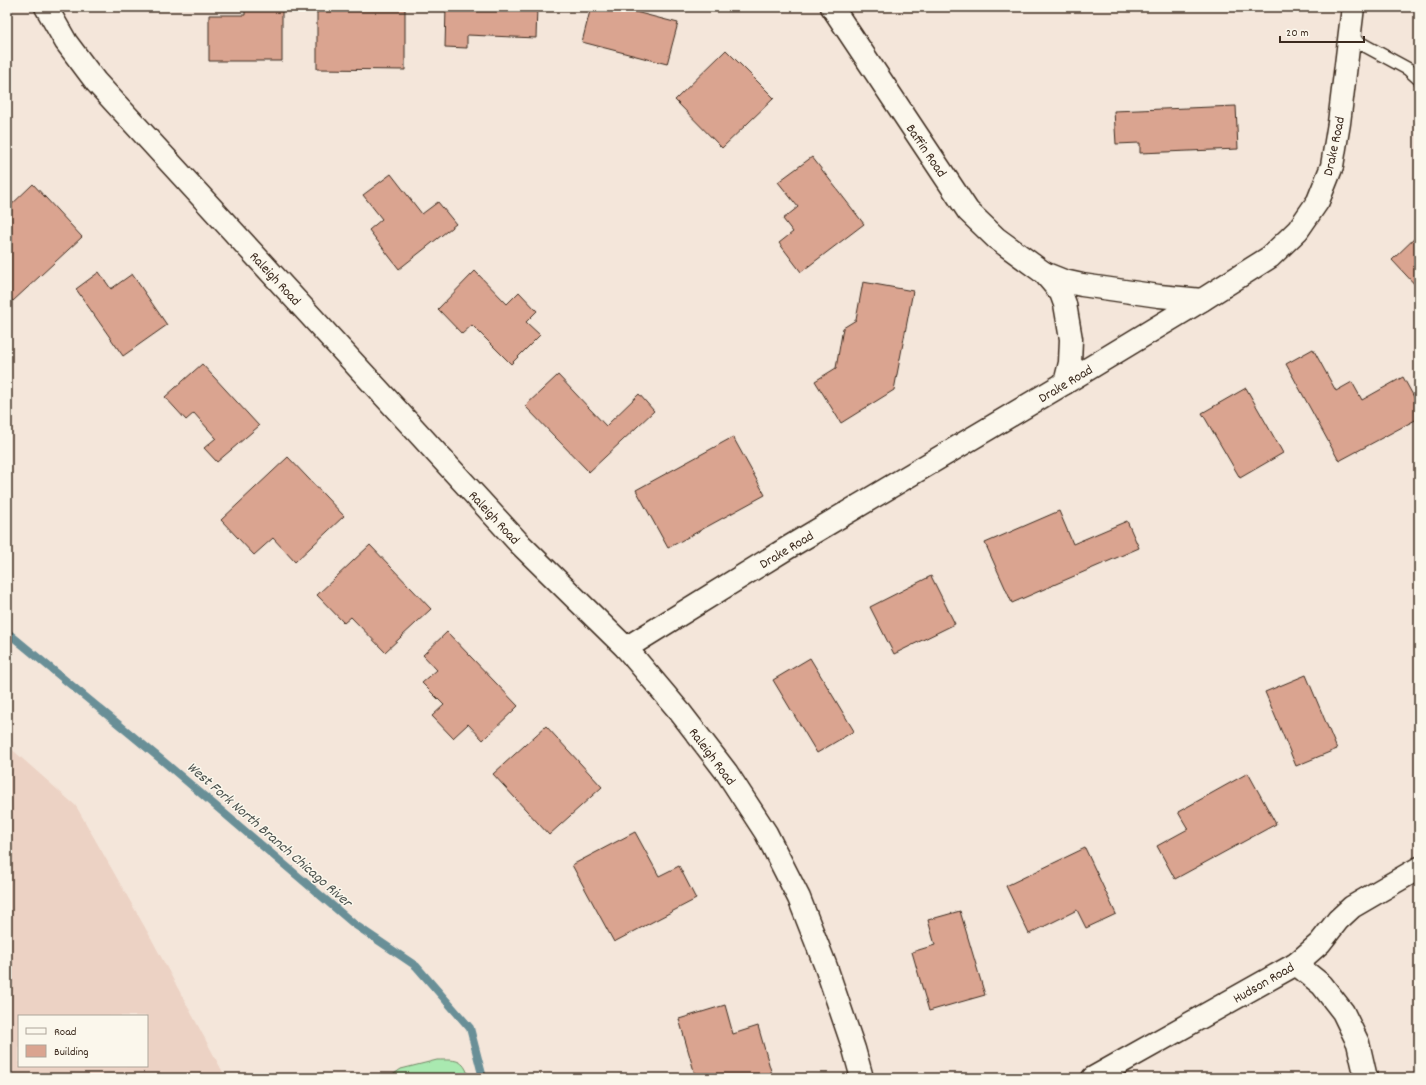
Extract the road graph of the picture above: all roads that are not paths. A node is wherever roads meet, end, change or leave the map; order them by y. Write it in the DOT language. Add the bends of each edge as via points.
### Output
graph roads {
  1 [pos="46,7"];
  2 [pos="832,7"];
  3 [pos="1353,7"];
  4 [pos="1349,37"];
  5 [pos="1419,79"];
  6 [pos="1044,273"];
  7 [pos="1202,300"];
  8 [pos="1065,383"];
  9 [pos="626,648"];
  10 [pos="1419,868"];
  11 [pos="1296,964"];
  12 [pos="862,1078"];
  13 [pos="1093,1078"];
  14 [pos="1366,1078"];
  1 -- 9 [label="street, Raleigh Road" via="66,42 96,82 520,544"];
  2 -- 6 [label="street, Baffin Road" via="968,210 996,238"];
  3 -- 4 [label="street, Drake Road"];
  4 -- 5 [label="lane" via="1408,69"];
  4 -- 7 [label="street, Drake Road" via="1332,166 1318,201 1298,230 1270,257"];
  6 -- 7 [label="street, Baffin Road" via="1064,281"];
  6 -- 8 [label="street, Baffin Road" via="1061,293 1066,304 1071,339 1070,363"];
  7 -- 8 [label="street, Drake Road"];
  8 -- 9 [label="street, Drake Road" via="789,547"];
  9 -- 12 [label="street, Raleigh Road" via="727,773 766,833 799,898 826,967"];
  10 -- 11 [label="street, Hudson Road" via="1352,908 1338,920 1320,943"];
  11 -- 13 [label="street, Hudson Road"];
  11 -- 14 [label="street" via="1322,985 1343,1012 1358,1043"];
}
